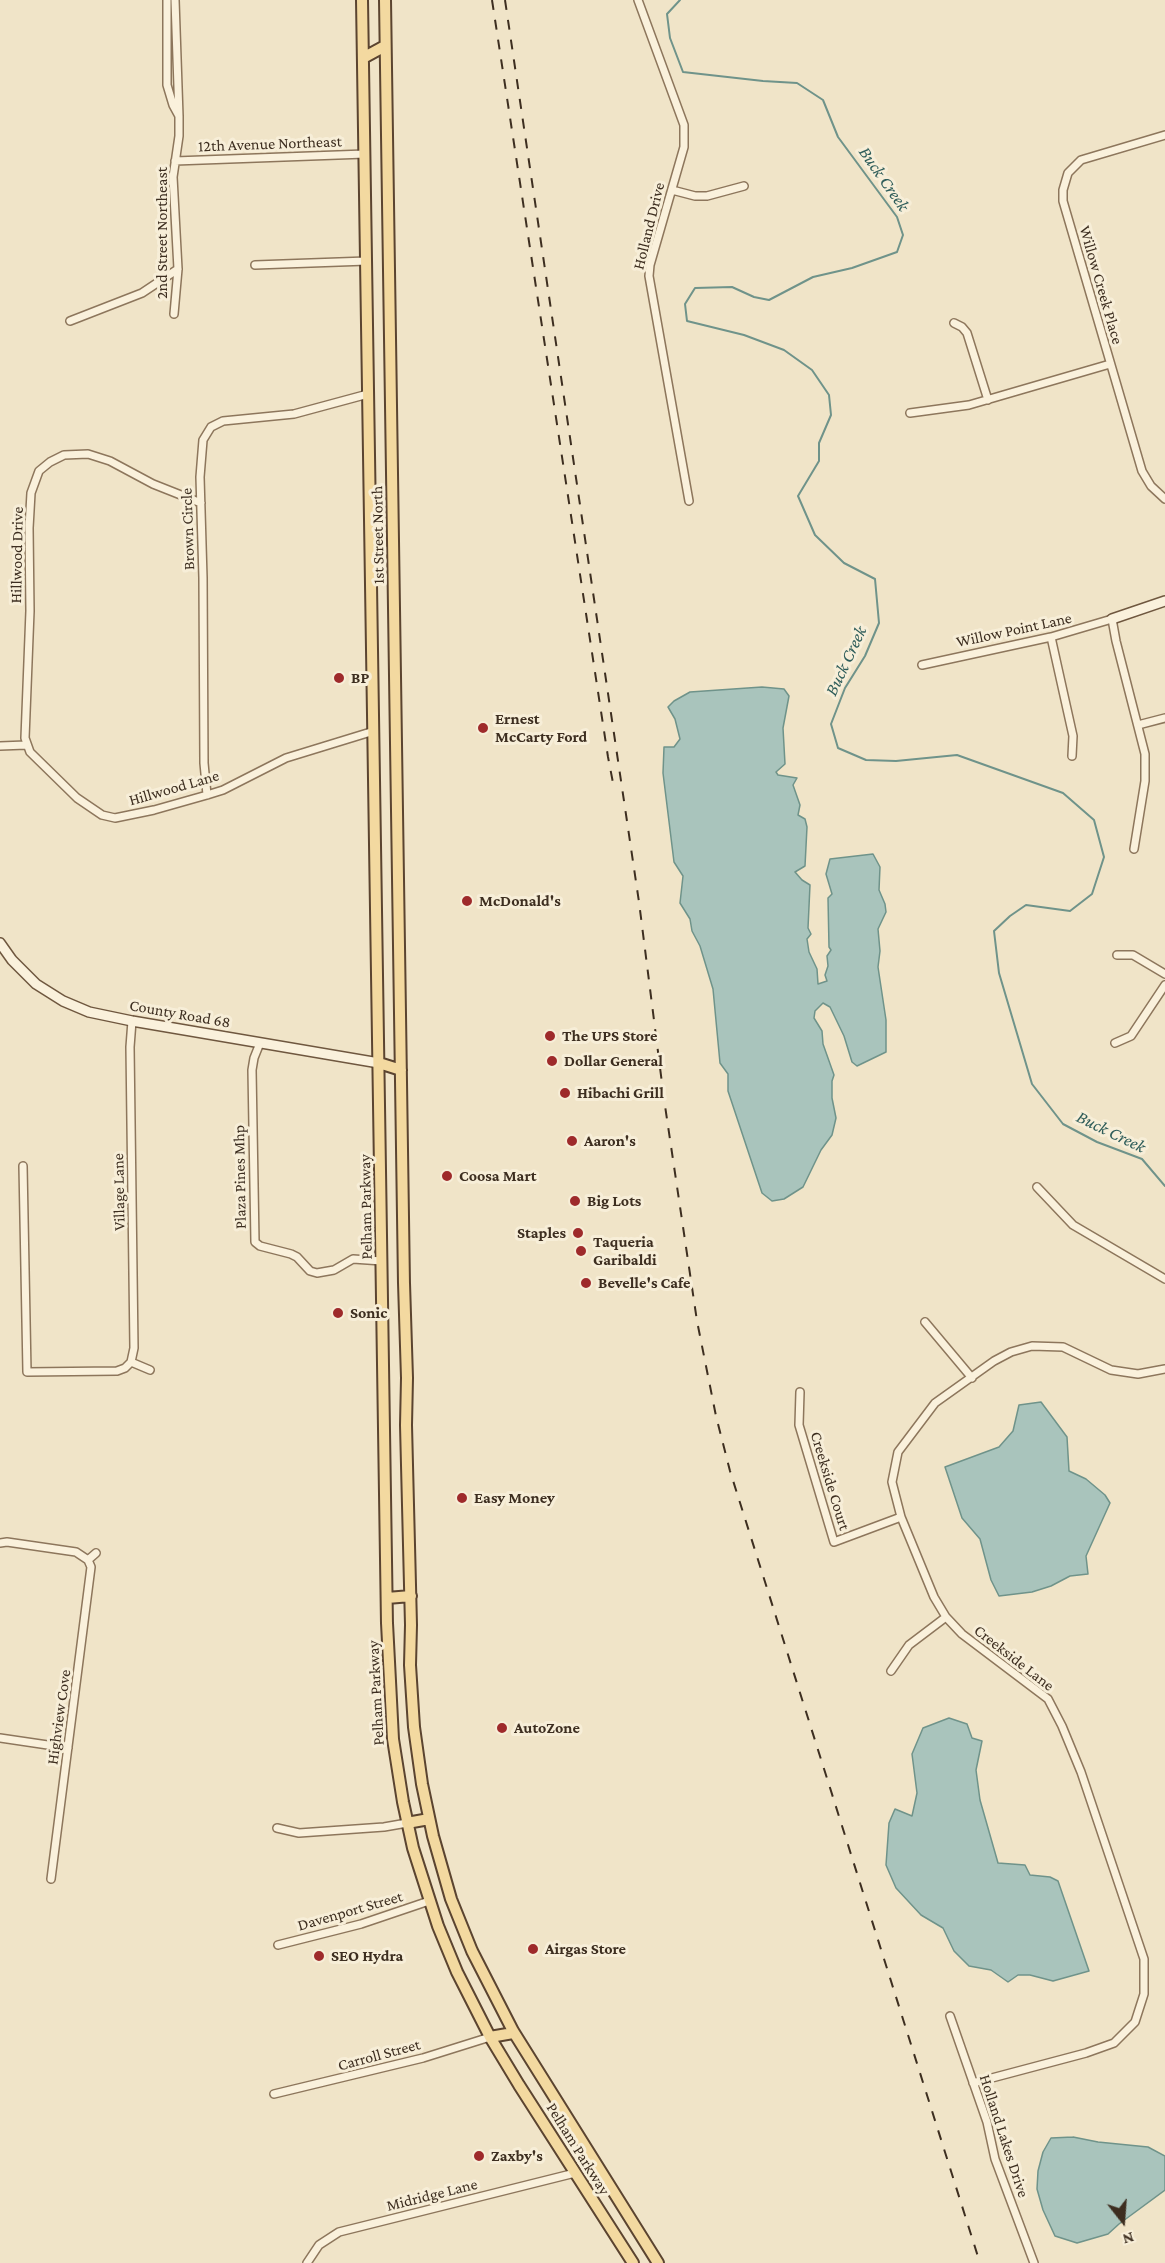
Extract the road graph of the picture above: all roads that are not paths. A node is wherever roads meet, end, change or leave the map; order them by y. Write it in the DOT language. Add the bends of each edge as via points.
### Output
graph roads {
  1 [pos="166,0"];
  2 [pos="175,0"];
  3 [pos="362,0"];
  4 [pos="385,0"];
  5 [pos="638,0"];
  6 [pos="385,46"];
  7 [pos="363,58"];
  8 [pos="179,116"];
  9 [pos="1165,135"];
  10 [pos="365,154"];
  11 [pos="387,157"];
  12 [pos="175,161"];
  13 [pos="744,186"];
  14 [pos="672,190"];
  15 [pos="388,259"];
  16 [pos="367,261"];
  17 [pos="255,265"];
  18 [pos="178,269"];
  19 [pos="174,314"];
  20 [pos="70,321"];
  21 [pos="954,323"];
  22 [pos="1110,364"];
  23 [pos="369,394"];
  24 [pos="390,394"];
  25 [pos="988,400"];
  26 [pos="910,413"];
  27 [pos="1165,499"];
  28 [pos="689,501"];
  29 [pos="201,503"];
  30 [pos="392,520"];
  31 [pos="370,521"];
  32 [pos="1165,601"];
  33 [pos="1112,619"];
  34 [pos="1052,637"];
  35 [pos="372,646"];
  36 [pos="394,646"];
  37 [pos="922,665"];
  38 [pos="1165,718"];
  39 [pos="1138,725"];
  40 [pos="396,726"];
  41 [pos="374,731"];
  42 [pos="26,745"];
  43 [pos="0,746"];
  44 [pos="1072,756"];
  45 [pos="207,795"];
  46 [pos="397,847"];
  47 [pos="376,849"];
  48 [pos="1134,849"];
  49 [pos="0,943"];
  50 [pos="377,955"];
  51 [pos="399,955"];
  52 [pos="1117,955"];
  53 [pos="1165,974"];
  54 [pos="1165,985"];
  55 [pos="132,1021"];
  56 [pos="260,1043"];
  57 [pos="1115,1043"];
  58 [pos="379,1063"];
  59 [pos="401,1070"];
  60 [pos="23,1166"];
  61 [pos="1037,1187"];
  62 [pos="382,1261"];
  63 [pos="1165,1279"];
  64 [pos="404,1294"];
  65 [pos="383,1297"];
  66 [pos="925,1322"];
  67 [pos="131,1362"];
  68 [pos="1165,1369"];
  69 [pos="150,1370"];
  70 [pos="972,1378"];
  71 [pos="800,1392"];
  72 [pos="385,1430"];
  73 [pos="406,1431"];
  74 [pos="902,1517"];
  75 [pos="0,1543"];
  76 [pos="96,1553"];
  77 [pos="88,1560"];
  78 [pos="411,1596"];
  79 [pos="387,1598"];
  80 [pos="946,1617"];
  81 [pos="891,1671"];
  82 [pos="412,1700"];
  83 [pos="390,1701"];
  84 [pos="0,1738"];
  85 [pos="68,1748"];
  86 [pos="429,1819"];
  87 [pos="407,1822"];
  88 [pos="277,1827"];
  89 [pos="51,1879"];
  90 [pos="429,1901"];
  91 [pos="460,1923"];
  92 [pos="438,1926"];
  93 [pos="278,1946"];
  94 [pos="950,2016"];
  95 [pos="513,2033"];
  96 [pos="490,2037"];
  97 [pos="973,2082"];
  98 [pos="274,2094"];
  99 [pos="596,2165"];
  100 [pos="575,2173"];
  101 [pos="307,2263"];
  102 [pos="633,2263"];
  103 [pos="658,2263"];
  104 [pos="1034,2263"];
  1 -- 8 [label="street, 2nd Street Northeast" via="167,85"];
  2 -- 8 [label="street, 2nd Street Northeast"];
  3 -- 7 [label="main road, 1st Street North"];
  4 -- 6 [label="main road, 1st Street North"];
  5 -- 14 [label="street, Holland Drive" via="684,125 684,147"];
  6 -- 7 [label="main road"];
  6 -- 11 [label="main road, 1st Street North"];
  7 -- 10 [label="main road, 1st Street North"];
  8 -- 12 [label="street, 2nd Street Northeast"];
  9 -- 22 [label="street, Willow Creek Place" via="1081,160 1064,183 1063,201"];
  10 -- 11 [label="main road"];
  10 -- 12 [label="street, 12th Avenue Northeast"];
  10 -- 16 [label="main road, 1st Street North"];
  11 -- 15 [label="main road, 1st Street North"];
  12 -- 18 [label="street, 2nd Street Northeast" via="172,200"];
  13 -- 14 [label="street" via="707,196"];
  14 -- 28 [label="street, Holland Drive" via="649,276"];
  15 -- 16 [label="main road"];
  15 -- 24 [label="main road, 1st Street North"];
  16 -- 17 [label="street"];
  16 -- 23 [label="main road, 1st Street North"];
  18 -- 19 [label="street, 2nd Street Northeast"];
  18 -- 20 [label="street" via="142,293"];
  21 -- 25 [label="street" via="968,333"];
  22 -- 25 [label="street"];
  22 -- 27 [label="street, Willow Creek Place" via="1142,471"];
  23 -- 24 [label="main road"];
  23 -- 29 [label="street, Brown Circle" via="294,414 232,419 211,426 201,447"];
  23 -- 31 [label="main road, 1st Street North"];
  24 -- 30 [label="main road, 1st Street North"];
  25 -- 26 [label="street"];
  29 -- 42 [label="street, Hillwood Drive" via="88,454 64,455 39,471 31,493 29,528"];
  29 -- 45 [label="street, Brown Circle"];
  30 -- 31 [label="main road"];
  30 -- 36 [label="main road, 1st Street North"];
  31 -- 35 [label="main road, 1st Street North"];
  32 -- 33 [label="street"];
  33 -- 34 [label="street, Willow Point Lane"];
  33 -- 39 [label="street"];
  34 -- 37 [label="street, Willow Point Lane"];
  34 -- 44 [label="street" via="1073,736"];
  35 -- 36 [label="main road"];
  35 -- 41 [label="main road, 1st Street North"];
  36 -- 40 [label="main road, 1st Street North"];
  38 -- 39 [label="street"];
  39 -- 48 [label="street" via="1146,763"];
  40 -- 41 [label="main road"];
  40 -- 46 [label="main road, 1st Street North"];
  41 -- 45 [label="street, Hillwood Lane" via="286,758"];
  41 -- 47 [label="main road, 1st Street North"];
  42 -- 43 [label="street"];
  42 -- 45 [label="street, Hillwood Lane" via="72,793 109,817 154,810"];
  46 -- 47 [label="main road"];
  46 -- 51 [label="main road, 1st Street North"];
  47 -- 50 [label="main road, 1st Street North"];
  49 -- 55 [label="street, County Road 68" via="27,976 49,993 89,1012"];
  50 -- 51 [label="main road"];
  50 -- 58 [label="main road, 1st Street North"];
  51 -- 59 [label="main road, 1st Street North"];
  52 -- 53 [label="street" via="1133,955"];
  54 -- 57 [label="street" via="1131,1036"];
  55 -- 56 [label="street, County Road 68"];
  55 -- 67 [label="street, Village Lane"];
  56 -- 58 [label="street, County Road 68"];
  56 -- 62 [label="street, Plaza Pines Mhp" via="252,1070 256,1245 291,1254 317,1273 334,1270 353,1259"];
  58 -- 59 [label="main road"];
  58 -- 62 [label="main road, Pelham Parkway"];
  59 -- 64 [label="main road, Pelham Parkway"];
  60 -- 67 [label="street" via="27,1372 117,1371"];
  61 -- 63 [label="street" via="1073,1225"];
  62 -- 65 [label="main road, Pelham Parkway"];
  64 -- 65 [label="main road"];
  64 -- 73 [label="main road, Pelham Parkway"];
  65 -- 72 [label="main road, Pelham Parkway"];
  66 -- 70 [label="street"];
  67 -- 69 [label="street"];
  68 -- 70 [label="street, Creekside Lane" via="1138,1374 1120,1371 1062,1347 1032,1346 1011,1352"];
  70 -- 74 [label="street, Creekside Lane" via="934,1403 898,1452 892,1482"];
  71 -- 74 [label="street, Creekside Court" via="799,1425 834,1542"];
  72 -- 73 [label="main road"];
  72 -- 79 [label="main road, Pelham Parkway"];
  73 -- 78 [label="main road, Pelham Parkway"];
  74 -- 80 [label="street, Creekside Lane"];
  75 -- 77 [label="street" via="76,1552"];
  76 -- 77 [label="street"];
  77 -- 85 [label="street, Highview Cove" via="91,1577"];
  78 -- 79 [label="main road"];
  78 -- 82 [label="main road, Pelham Parkway"];
  79 -- 83 [label="main road, Pelham Parkway"];
  80 -- 81 [label="street" via="909,1645"];
  80 -- 97 [label="street, Creekside Lane" via="962,1634 1048,1699 1081,1772 1144,1959 1144,1994 1135,2022 1114,2043"];
  82 -- 83 [label="main road"];
  82 -- 86 [label="main road, Pelham Parkway"];
  83 -- 87 [label="main road, Pelham Parkway"];
  84 -- 85 [label="street"];
  85 -- 89 [label="street, Highview Cove"];
  86 -- 87 [label="main road"];
  86 -- 91 [label="main road, Pelham Parkway"];
  87 -- 88 [label="street" via="299,1833"];
  87 -- 90 [label="main road, Pelham Parkway"];
  90 -- 92 [label="main road, Pelham Parkway"];
  90 -- 93 [label="street, Davenport Street"];
  91 -- 92 [label="main road"];
  91 -- 95 [label="main road, Pelham Parkway"];
  92 -- 96 [label="main road, Pelham Parkway"];
  94 -- 97 [label="street, Holland Lakes Drive"];
  95 -- 96 [label="main road"];
  95 -- 99 [label="main road, Pelham Parkway"];
  96 -- 98 [label="street, Carroll Street" via="423,2058"];
  96 -- 100 [label="main road, Pelham Parkway"];
  97 -- 104 [label="street, Holland Lakes Drive" via="995,2159"];
  99 -- 100 [label="main road"];
  99 -- 103 [label="main road, Pelham Parkway"];
  100 -- 101 [label="street, Midridge Lane" via="344,2230 319,2245"];
  100 -- 102 [label="main road, Pelham Parkway"];
}
